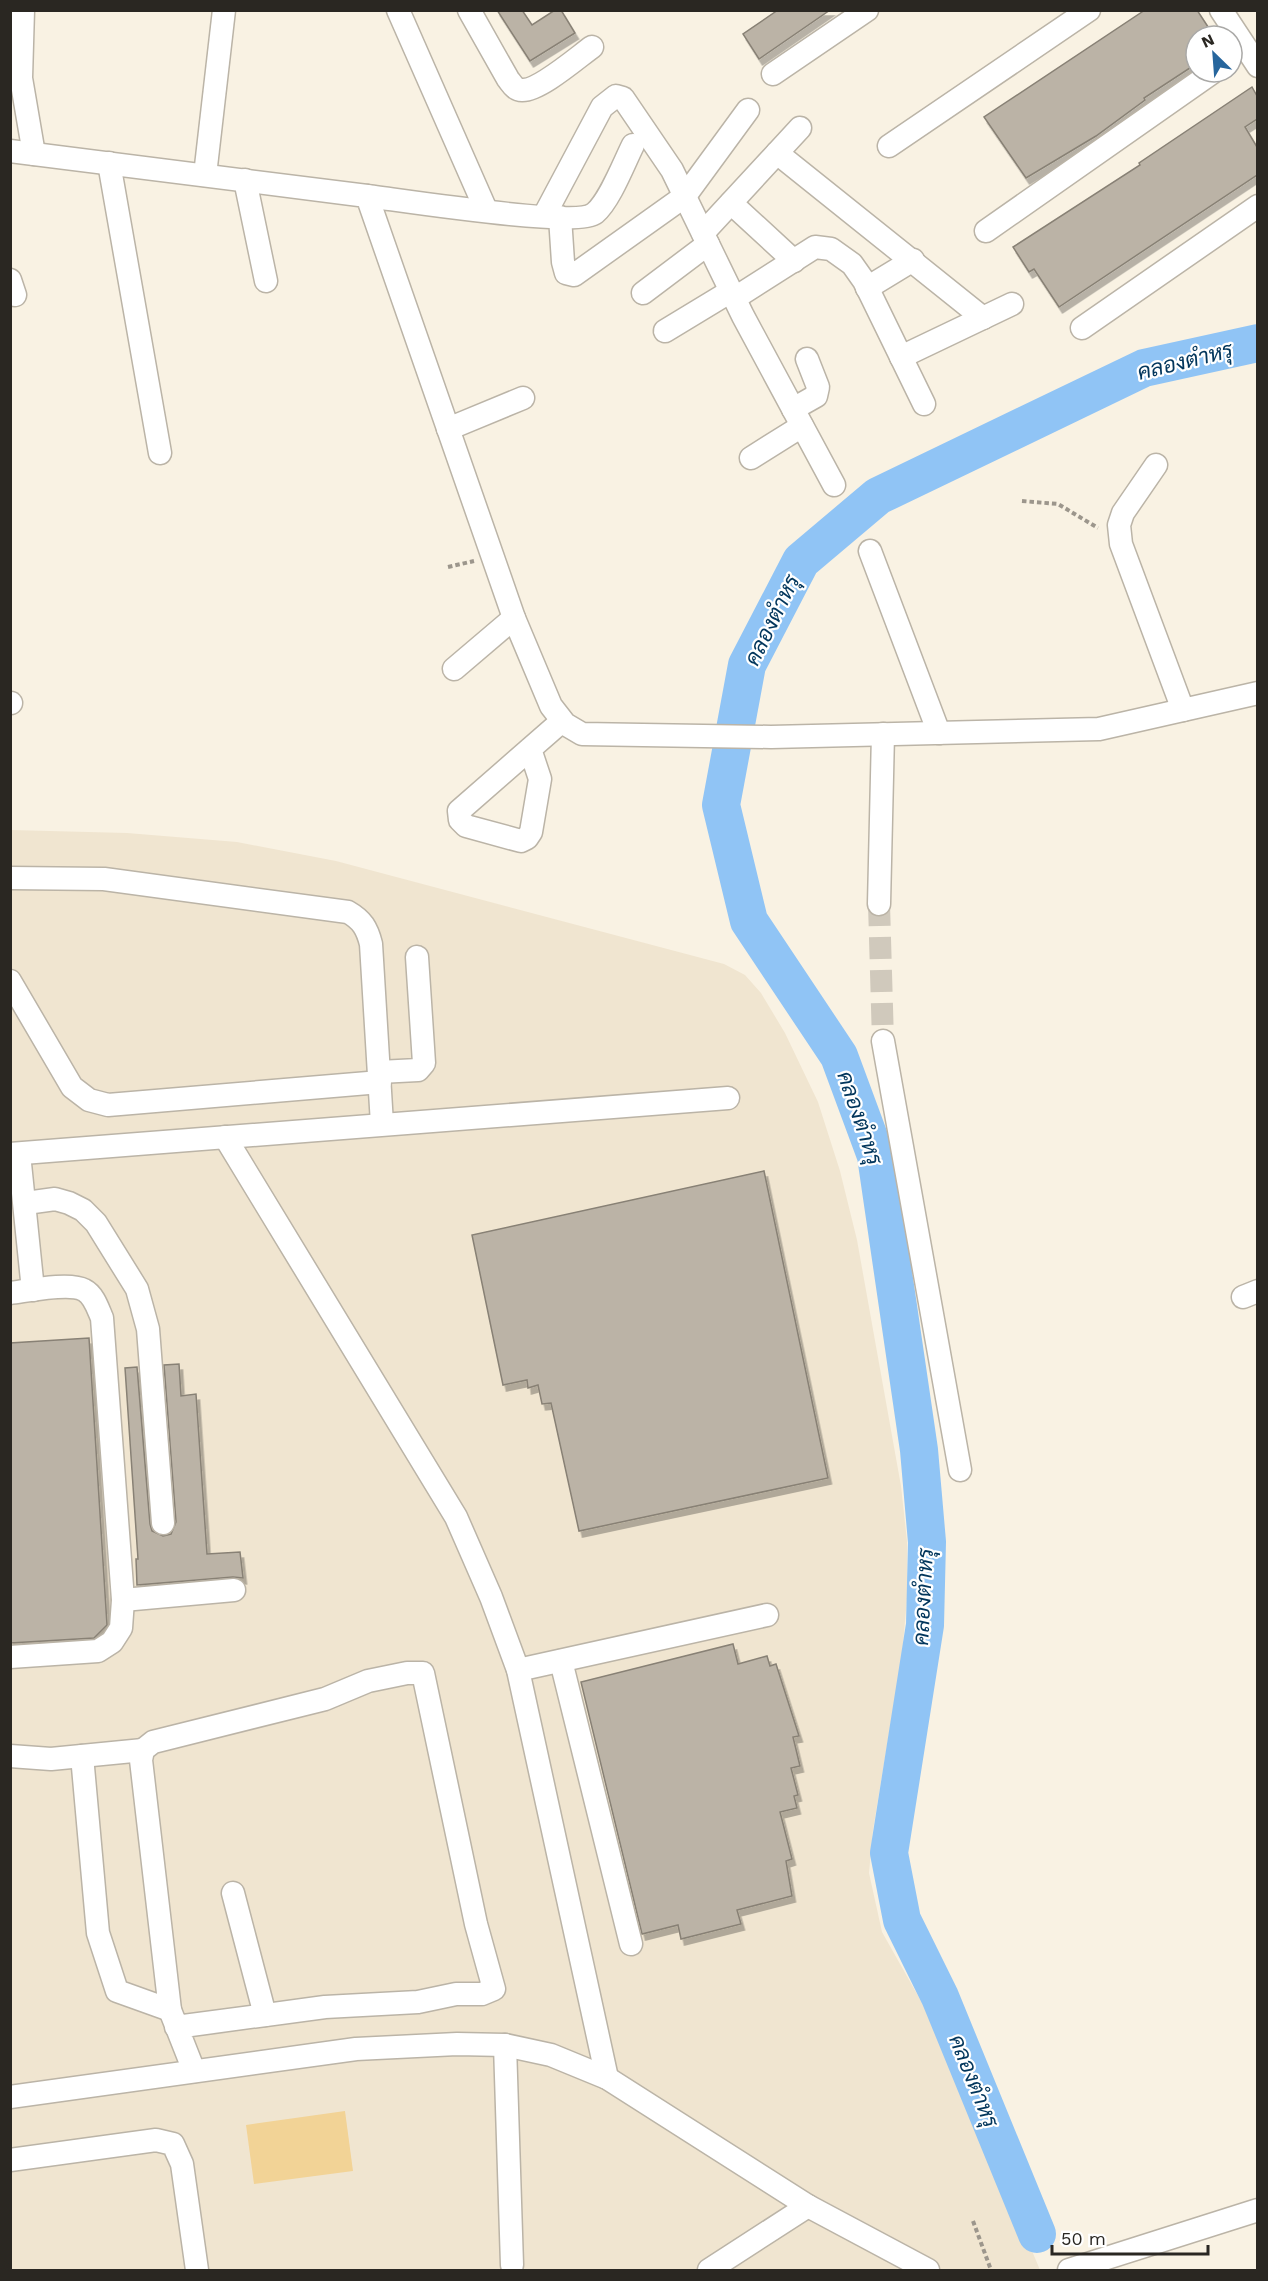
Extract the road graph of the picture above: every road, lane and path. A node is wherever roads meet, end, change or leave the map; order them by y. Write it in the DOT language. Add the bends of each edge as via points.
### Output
graph roads {
  1 [pos="23,10"];
  2 [pos="224,10"];
  3 [pos="398,10"];
  4 [pos="468,10"];
  5 [pos="867,10"];
  6 [pos="1089,10"];
  7 [pos="1221,10"];
  8 [pos="592,47"];
  9 [pos="1245,57"];
  10 [pos="773,74"];
  11 [pos="1196,84"];
  12 [pos="748,110"];
  13 [pos="800,128"];
  14 [pos="633,145"];
  15 [pos="889,146"];
  16 [pos="10,151"];
  17 [pos="777,153"];
  18 [pos="34,154"];
  19 [pos="109,163"];
  20 [pos="205,176"];
  21 [pos="245,180"];
  22 [pos="367,196"];
  23 [pos="685,196"];
  24 [pos="731,203"];
  25 [pos="1257,206"];
  26 [pos="486,210"];
  27 [pos="552,217"];
  28 [pos="987,231"];
  29 [pos="705,239"];
  30 [pos="913,260"];
  31 [pos="794,261"];
  32 [pos="266,281"];
  33 [pos="867,288"];
  34 [pos="644,293"];
  35 [pos="733,294"];
  36 [pos="1012,304"];
  37 [pos="984,318"];
  38 [pos="1082,328"];
  39 [pos="664,331"];
  40 [pos="901,357"];
  41 [pos="807,359"];
  42 [pos="523,398"];
  43 [pos="924,404"];
  44 [pos="797,417"];
  45 [pos="448,429"];
  46 [pos="160,453"];
  47 [pos="751,458"];
  48 [pos="1156,465"];
  49 [pos="834,485"];
  50 [pos="1022,501"];
  51 [pos="1121,544"];
  52 [pos="870,550"];
  53 [pos="514,618"];
  54 [pos="454,669"];
  55 [pos="1257,693"];
  56 [pos="1183,710"];
  57 [pos="562,721"];
  58 [pos="939,733"];
  59 [pos="883,734"];
  60 [pos="530,749"];
  61 [pos="10,878"];
  62 [pos="879,904"];
  63 [pos="417,957"];
  64 [pos="10,981"];
  65 [pos="883,1041"];
  66 [pos="380,1077"];
  67 [pos="728,1098"];
  68 [pos="382,1124"];
  69 [pos="225,1137"];
  70 [pos="15,1154"];
  71 [pos="26,1203"];
  72 [pos="33,1290"];
  73 [pos="10,1293"];
  74 [pos="960,1470"];
  75 [pos="162,1523"];
  76 [pos="234,1590"];
  77 [pos="123,1600"];
  78 [pos="766,1616"];
  79 [pos="10,1657"];
  80 [pos="561,1661"];
  81 [pos="518,1670"];
  82 [pos="143,1750"];
  83 [pos="10,1756"];
  84 [pos="82,1756"];
  85 [pos="233,1893"];
  86 [pos="631,1944"];
  87 [pos="265,2015"];
  88 [pos="173,2018"];
  89 [pos="505,2045"];
  90 [pos="194,2071"];
  91 [pos="607,2078"];
  92 [pos="10,2097"];
  93 [pos="10,2160"];
  94 [pos="808,2206"];
  95 [pos="1257,2210"];
  96 [pos="973,2221"];
  97 [pos="512,2265"];
  98 [pos="197,2271"];
  99 [pos="709,2271"];
  100 [pos="928,2271"];
  101 [pos="991,2271"];
  102 [pos="1069,2271"];
  1 -- 18 [label="street" via="21,78"];
  2 -- 20 [label="street"];
  3 -- 26 [label="street"];
  4 -- 8 [label="street" via="515,88 523,90 542,82"];
  5 -- 10 [label="street"];
  6 -- 15 [label="street"];
  7 -- 9 [label="street"];
  11 -- 28 [label="street"];
  12 -- 23 [label="street"];
  13 -- 17 [label="street"];
  14 -- 27 [label="street" via="602,206 594,214 584,218"];
  16 -- 18 [label="street"];
  17 -- 24 [label="street"];
  17 -- 30 [label="street"];
  18 -- 19 [label="street"];
  19 -- 20 [label="street"];
  19 -- 46 [label="street"];
  20 -- 21 [label="street"];
  21 -- 22 [label="street"];
  21 -- 32 [label="street"];
  22 -- 26 [label="street"];
  22 -- 45 [label="street"];
  23 -- 27 [label="street" via="574,275 566,273"];
  23 -- 27 [label="street" via="672,170 622,98 616,96 602,107"];
  23 -- 29 [label="street"];
  24 -- 29 [label="street"];
  24 -- 31 [label="street"];
  25 -- 38 [label="street"];
  26 -- 27 [label="street"];
  29 -- 34 [label="street"];
  29 -- 35 [label="street"];
  30 -- 33 [label="street"];
  30 -- 37 [label="street"];
  31 -- 33 [label="street" via="815,247 831,249 852,264"];
  31 -- 35 [label="street"];
  33 -- 40 [label="street"];
  35 -- 39 [label="street"];
  35 -- 44 [label="street"];
  36 -- 37 [label="street"];
  37 -- 40 [label="street"];
  40 -- 43 [label="street"];
  41 -- 44 [label="street" via="818,387 816,396"];
  42 -- 45 [label="street"];
  44 -- 47 [label="street"];
  44 -- 49 [label="street"];
  45 -- 53 [label="street"];
  48 -- 51 [label="street" via="1123,513 1119,525"];
  50 -- 51 [label="path" via="1058,504 1081,515"];
  51 -- 56 [label="street"];
  52 -- 58 [label="street"];
  53 -- 54 [label="street"];
  53 -- 57 [label="street" via="551,706"];
  55 -- 56 [label="street"];
  56 -- 58 [label="street" via="1099,729"];
  57 -- 59 [label="street" via="582,734"];
  57 -- 60 [label="street"];
  58 -- 59 [label="street"];
  59 -- 62 [label="street"];
  61 -- 66 [label="street" via="104,879 348,912 360,918 371,944"];
  63 -- 66 [label="street" via="424,1063 418,1070"];
  64 -- 66 [label="street" via="72,1087 89,1101 108,1105"];
  65 -- 74 [label="street"];
  66 -- 68 [label="street"];
  67 -- 68 [label="street"];
  68 -- 69 [label="street"];
  69 -- 70 [label="street"];
  69 -- 81 [label="street" via="456,1517"];
  70 -- 71 [label="street"];
  71 -- 72 [label="street"];
  71 -- 75 [label="street" via="55,1199 83,1210 96,1223 137,1289 148,1329"];
  72 -- 73 [label="street"];
  72 -- 77 [label="street" via="84,1290 94,1300 102,1318"];
  76 -- 77 [label="street"];
  77 -- 79 [label="street" via="121,1628 112,1642 98,1651"];
  78 -- 80 [label="street"];
  80 -- 81 [label="street"];
  80 -- 86 [label="street"];
  81 -- 91 [label="street"];
  82 -- 84 [label="street"];
  82 -- 87 [label="street" via="153,1742 325,1699 368,1681 423,1673 476,1924 494,1989 483,1994 456,1994 418,2002"];
  82 -- 88 [label="street" via="141,1760"];
  83 -- 84 [label="street"];
  84 -- 88 [label="street" via="98,1933 117,1991"];
  85 -- 87 [label="street"];
  87 -- 88 [label="street"];
  88 -- 90 [label="street"];
  89 -- 90 [label="street" via="356,2049"];
  89 -- 91 [label="street" via="551,2055"];
  89 -- 97 [label="street"];
  90 -- 92 [label="street"];
  91 -- 94 [label="street"];
  93 -- 98 [label="street" via="156,2140 172,2144 182,2164"];
  94 -- 99 [label="street"];
  94 -- 100 [label="street"];
  95 -- 102 [label="street"];
  96 -- 101 [label="path"];
}
